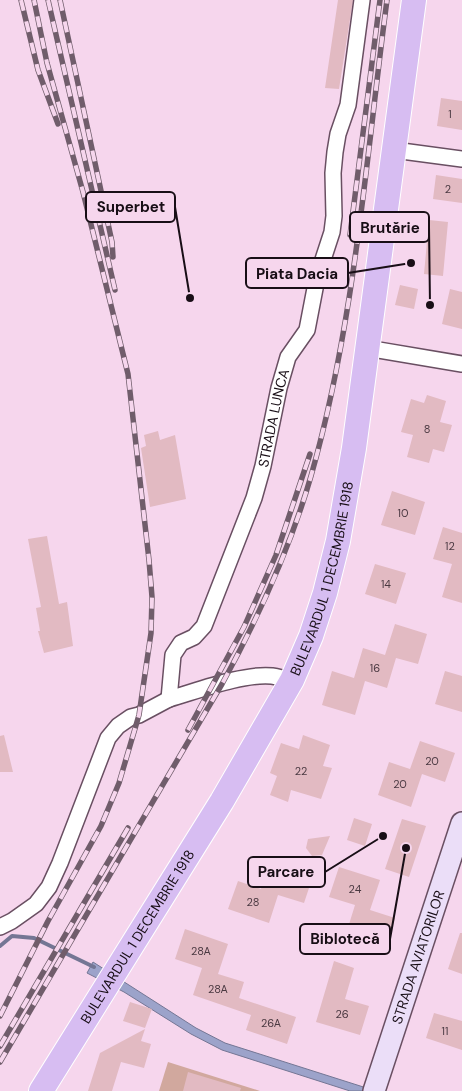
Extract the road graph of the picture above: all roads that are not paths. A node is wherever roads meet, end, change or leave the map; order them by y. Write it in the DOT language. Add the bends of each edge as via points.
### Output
graph roads {
  1 [pos="362,0"];
  2 [pos="414,0"];
  3 [pos="394,150"];
  4 [pos="462,160"];
  5 [pos="367,348"];
  6 [pos="462,364"];
  7 [pos="292,680"];
  8 [pos="169,699"];
  9 [pos="462,823"];
  10 [pos="0,927"];
  11 [pos="375,1086"];
  12 [pos="40,1091"];
  1 -- 8 [label="street, STRADA LUNCA" via="348,104 335,152 332,232 316,278 307,330 288,358 254,498 204,626 194,637 181,643 173,655"];
  2 -- 3 [label="main road, BULEVARDUL 1 DECEMBRIE 1918"];
  3 -- 4 [label="street"];
  3 -- 5 [label="main road, BULEVARDUL 1 DECEMBRIE 1918"];
  5 -- 6 [label="street"];
  5 -- 7 [label="main road, BULEVARDUL 1 DECEMBRIE 1918" via="338,542 311,636"];
  7 -- 8 [label="street" via="259,676"];
  7 -- 12 [label="main road, BULEVARDUL 1 DECEMBRIE 1918" via="222,802"];
  8 -- 10 [label="street" via="131,717 108,738 49,887 36,904"];
  9 -- 11 [label="street, STRADA AVIATORILOR"];
}
